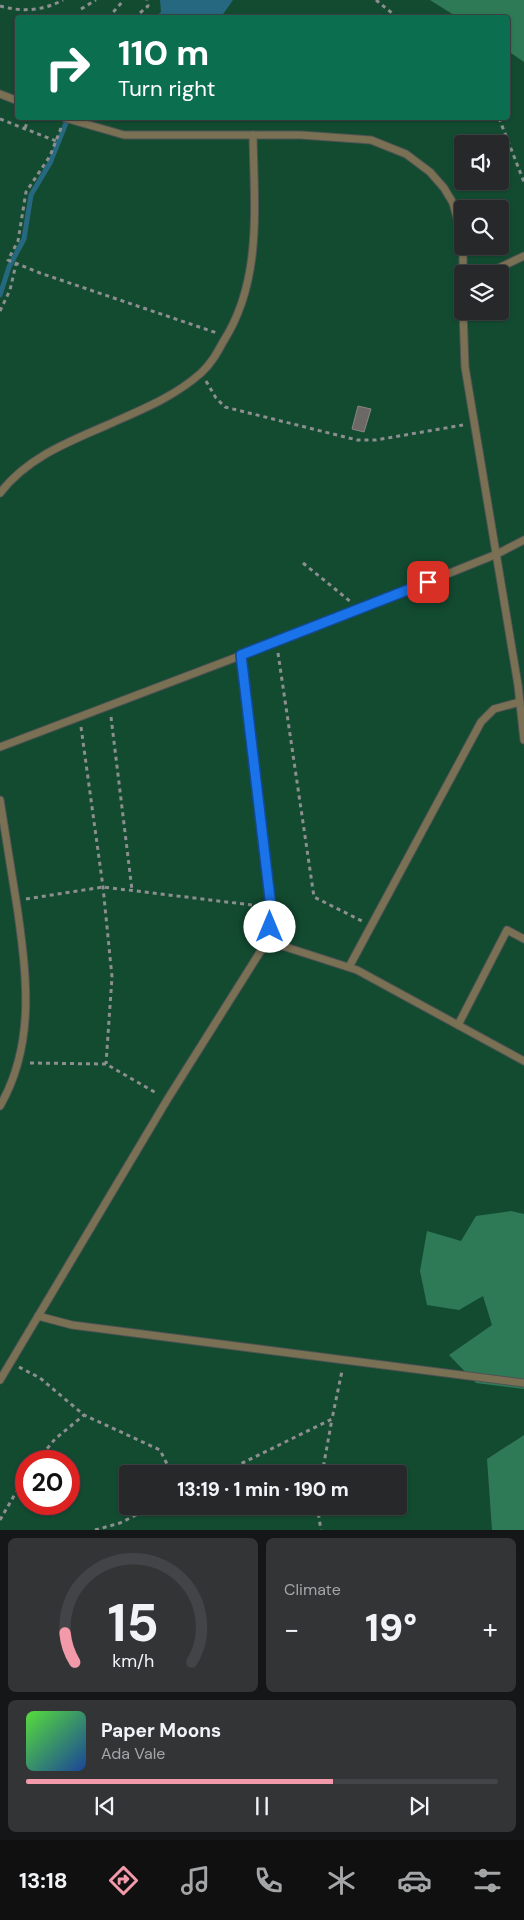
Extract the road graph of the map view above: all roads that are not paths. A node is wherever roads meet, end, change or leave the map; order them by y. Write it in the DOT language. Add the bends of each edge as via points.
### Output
graph roads {
  1 [pos="0,94"];
  2 [pos="15,100"];
  3 [pos="72,120"];
  4 [pos="253,135"];
  5 [pos="454,206"];
  6 [pos="524,256"];
  7 [pos="505,265"];
  8 [pos="463,320"];
  9 [pos="0,492"];
  10 [pos="524,540"];
  11 [pos="497,554"];
  12 [pos="241,655"];
  13 [pos="520,702"];
  14 [pos="524,740"];
  15 [pos="0,747"];
  16 [pos="0,800"];
  17 [pos="524,939"];
  18 [pos="267,942"];
  19 [pos="349,967"];
  20 [pos="458,1025"];
  21 [pos="524,1061"];
  22 [pos="0,1106"];
  23 [pos="38,1316"];
  24 [pos="0,1380"];
  25 [pos="524,1383"];
  1 -- 2 [label="lane"];
  3 -- 4 [label="lane" via="117,134"];
  4 -- 5 [label="lane" via="371,140 406,154 424,166 444,188"];
  4 -- 9 [label="lane" via="254,258 244,299 226,338 202,372 157,402 42,455 14,476"];
  6 -- 7 [label="lane"];
  8 -- 11 [label="lane" via="463,353"];
  10 -- 11 [label="lane"];
  11 -- 12 [label="lane"];
  11 -- 13 [label="lane"];
  12 -- 15 [label="lane"];
  12 -- 18 [label="lane" via="271,907"];
  13 -- 14 [label="lane"];
  13 -- 19 [label="lane" via="494,709 481,722"];
  16 -- 22 [label="lane" via="27,998 18,1064"];
  17 -- 20 [label="lane" via="507,930"];
  18 -- 19 [label="lane"];
  18 -- 23 [label="lane" via="167,1100"];
  19 -- 20 [label="lane"];
  20 -- 21 [label="lane"];
  23 -- 24 [label="lane"];
  23 -- 25 [label="lane" via="72,1324"];
}
